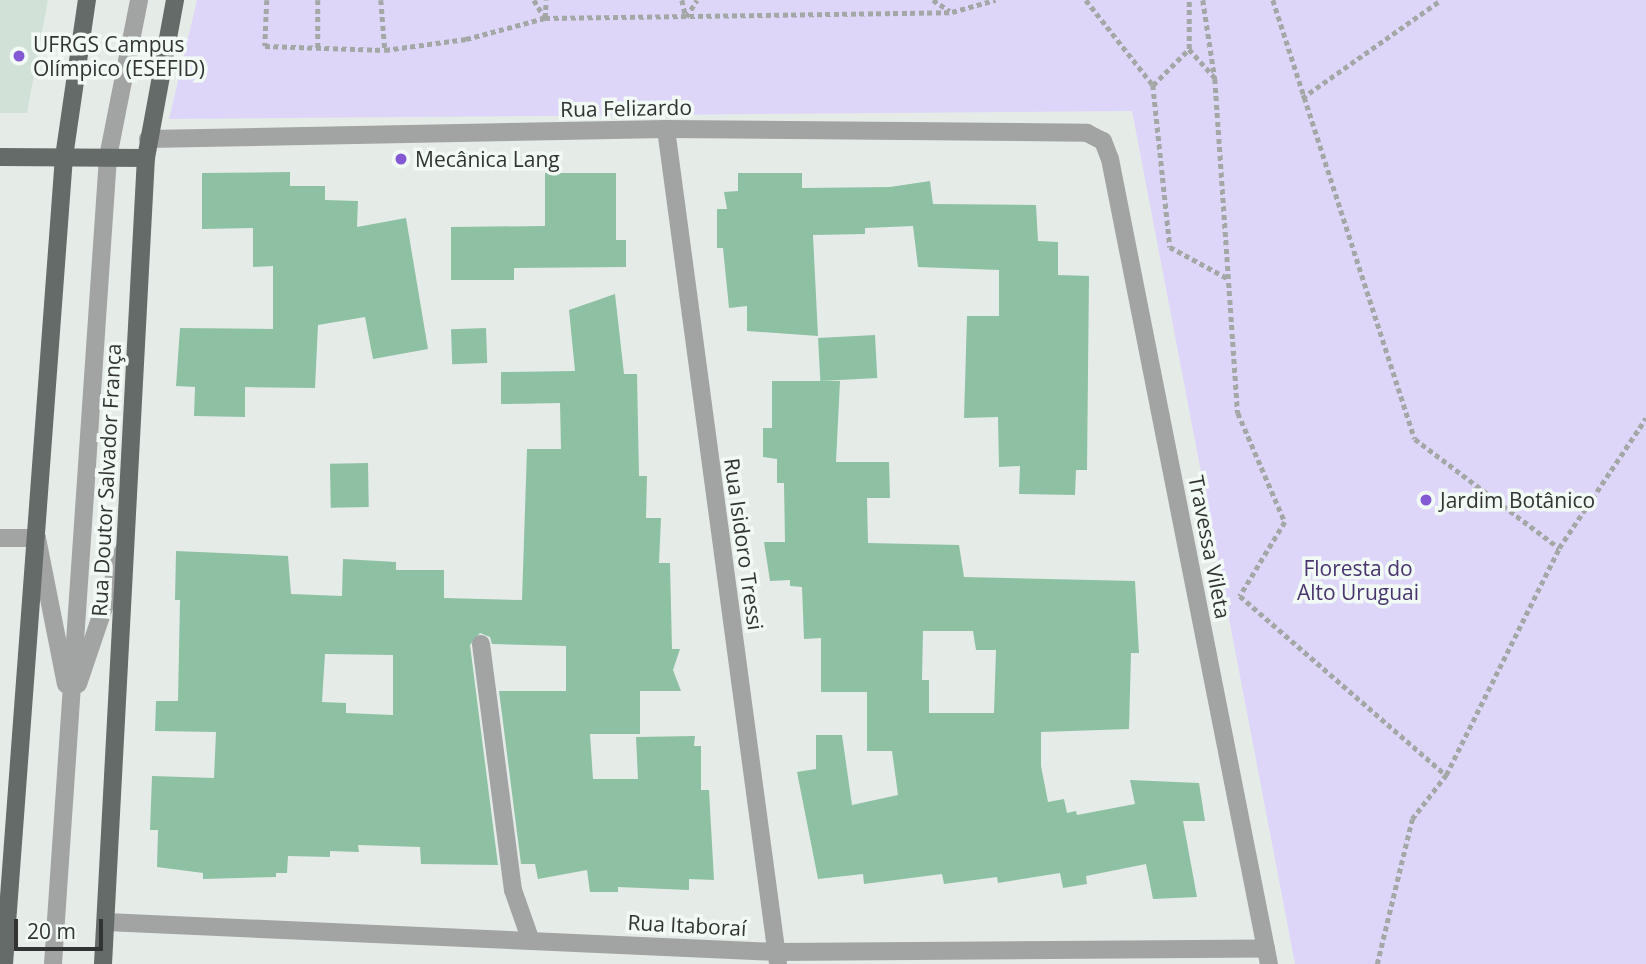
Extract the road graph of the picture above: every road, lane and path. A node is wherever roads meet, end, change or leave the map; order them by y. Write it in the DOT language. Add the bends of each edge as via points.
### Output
graph roads {
  1 [pos="87,0"];
  2 [pos="139,0"];
  3 [pos="175,0"];
  4 [pos="267,0"];
  5 [pos="318,0"];
  6 [pos="381,0"];
  7 [pos="534,0"];
  8 [pos="546,0"];
  9 [pos="682,0"];
  10 [pos="697,0"];
  11 [pos="933,0"];
  12 [pos="995,0"];
  13 [pos="1086,0"];
  14 [pos="1189,0"];
  15 [pos="1203,0"];
  16 [pos="1273,0"];
  17 [pos="1441,0"];
  18 [pos="952,12"];
  19 [pos="686,18"];
  20 [pos="545,19"];
  21 [pos="318,48"];
  22 [pos="1189,49"];
  23 [pos="385,50"];
  24 [pos="1216,79"];
  25 [pos="1153,85"];
  26 [pos="1302,98"];
  27 [pos="666,129"];
  28 [pos="148,139"];
  29 [pos="1102,141"];
  30 [pos="0,157"];
  31 [pos="64,157"];
  32 [pos="108,157"];
  33 [pos="146,158"];
  34 [pos="1227,278"];
  35 [pos="1646,418"];
  36 [pos="0,538"];
  37 [pos="37,538"];
  38 [pos="125,545"];
  39 [pos="1559,548"];
  40 [pos="481,644"];
  41 [pos="70,707"];
  42 [pos="1446,775"];
  43 [pos="106,922"];
  44 [pos="3,930"];
  45 [pos="531,941"];
  46 [pos="1267,956"];
  47 [pos="777,958"];
  48 [pos="4,964"];
  49 [pos="53,964"];
  50 [pos="103,964"];
  51 [pos="1377,964"];
  1 -- 31 [label="main road"];
  2 -- 32 [label="street"];
  3 -- 28 [label="main road, Rua Doutor Salvador França"];
  4 -- 21 [label="path" via="265,46"];
  5 -- 21 [label="path"];
  6 -- 23 [label="path"];
  7 -- 20 [label="path"];
  8 -- 20 [label="path"];
  9 -- 19 [label="path"];
  10 -- 19 [label="path"];
  11 -- 18 [label="path"];
  12 -- 18 [label="path"];
  13 -- 25 [label="path"];
  14 -- 22 [label="path"];
  15 -- 24 [label="path"];
  16 -- 26 [label="path"];
  17 -- 26 [label="path"];
  18 -- 19 [label="path"];
  19 -- 20 [label="path"];
  20 -- 23 [label="path" via="466,39"];
  21 -- 23 [label="path"];
  22 -- 24 [label="path"];
  22 -- 25 [label="path"];
  24 -- 34 [label="path"];
  25 -- 34 [label="path" via="1170,247"];
  26 -- 39 [label="path" via="1415,439"];
  27 -- 28 [label="street, Rua Felizardo"];
  27 -- 29 [label="street, Rua Felizardo" via="1087,133"];
  27 -- 47 [label="street, Rua Isidoro Tressi"];
  28 -- 33 [label="main road, Rua Doutor Salvador França"];
  29 -- 46 [label="street, Travessa Vileta" via="1110,159"];
  30 -- 31 [label="main road"];
  31 -- 32 [label="main road"];
  31 -- 37 [label="main road"];
  32 -- 33 [label="main road"];
  32 -- 41 [label="street"];
  33 -- 38 [label="main road, Rua Doutor Salvador França"];
  34 -- 42 [label="path" via="1238,413 1285,522 1240,596"];
  35 -- 39 [label="path"];
  36 -- 37 [label="street"];
  37 -- 41 [label="street"];
  37 -- 44 [label="main road"];
  38 -- 41 [label="street"];
  38 -- 43 [label="main road, Rua Doutor Salvador França"];
  39 -- 42 [label="path"];
  40 -- 45 [label="street" via="513,890"];
  41 -- 49 [label="street"];
  42 -- 51 [label="path" via="1412,819"];
  43 -- 45 [label="street, Rua Itaboraí"];
  43 -- 50 [label="main road, Rua Doutor Salvador França"];
  44 -- 48 [label="main road"];
  45 -- 47 [label="street, Rua Itaboraí"];
  46 -- 47 [label="street, Rua Itaboraí"];
}
